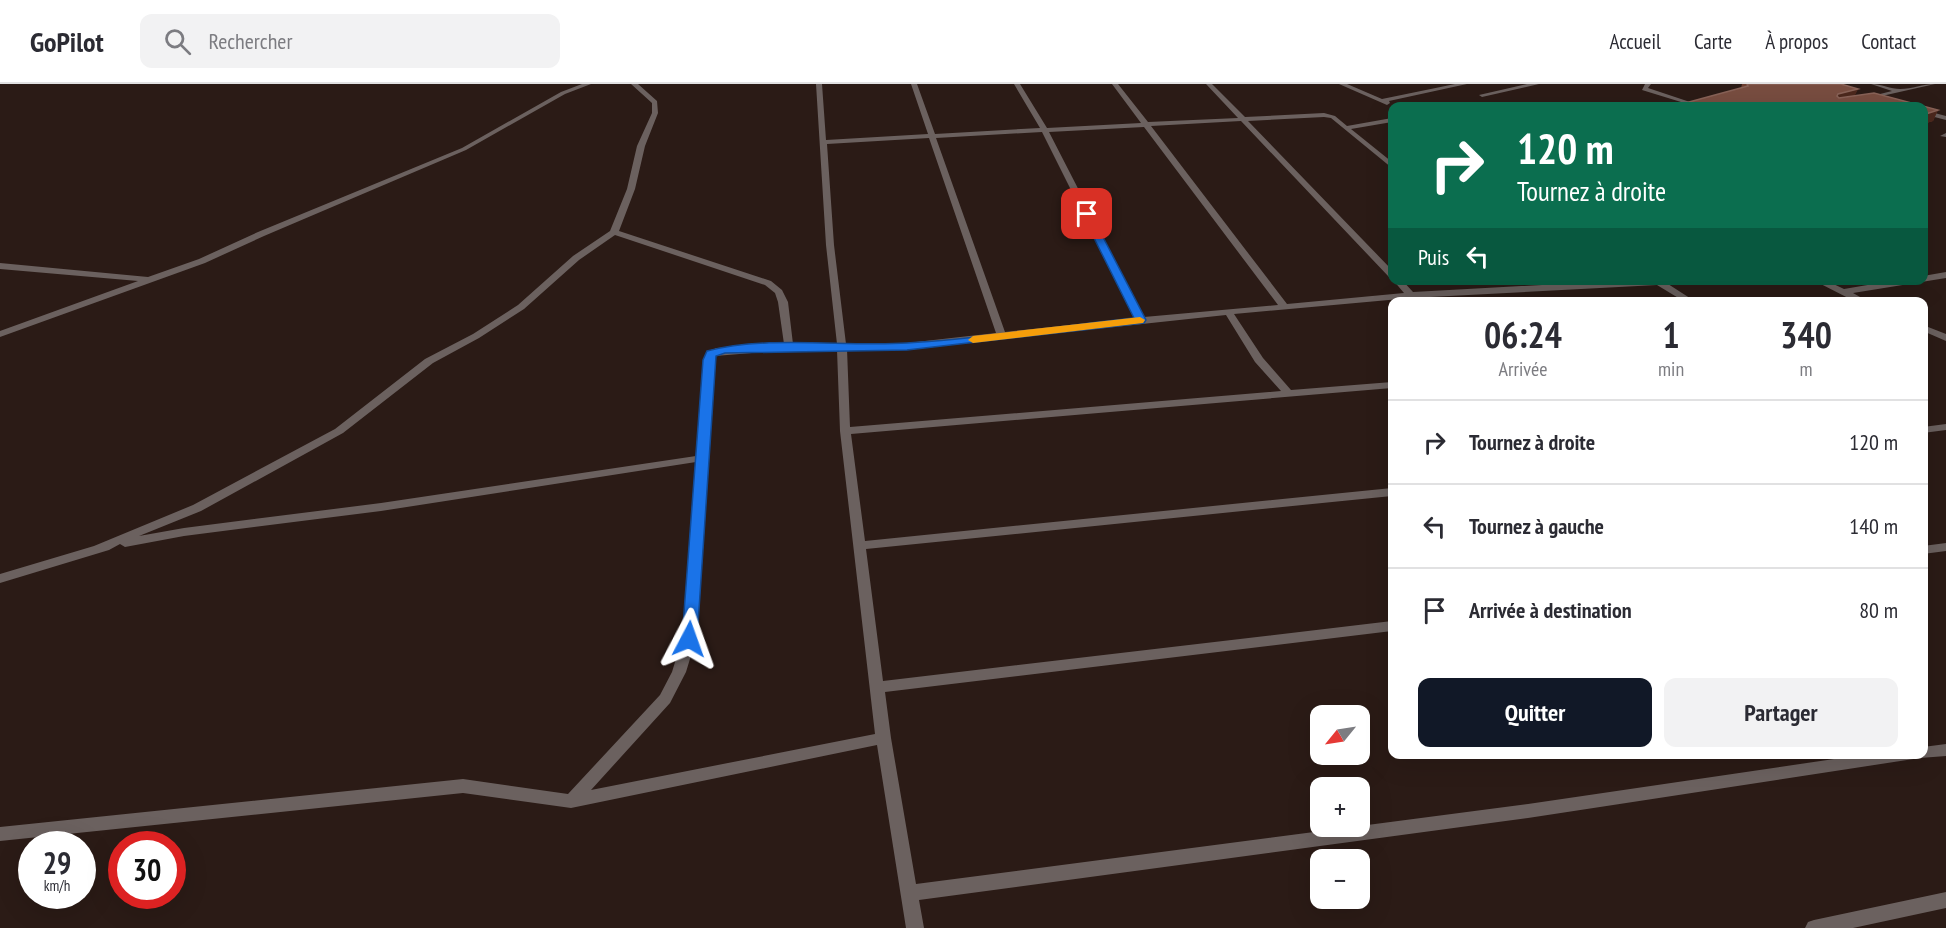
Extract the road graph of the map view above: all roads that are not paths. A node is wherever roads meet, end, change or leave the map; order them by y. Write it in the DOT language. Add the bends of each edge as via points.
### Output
graph roads {
  1 [pos="588,84"];
  2 [pos="634,84"];
  3 [pos="819,84"];
  4 [pos="914,84"];
  5 [pos="1017,84"];
  6 [pos="1115,84"];
  7 [pos="1209,84"];
  8 [pos="1342,84"];
  9 [pos="1459,84"];
  10 [pos="1536,84"];
  11 [pos="1648,84"];
  12 [pos="1874,84"];
  13 [pos="1932,84"];
  14 [pos="1899,91"];
  15 [pos="1482,95"];
  16 [pos="1869,98"];
  17 [pos="1381,101"];
  18 [pos="1859,101"];
  19 [pos="1687,102"];
  20 [pos="1883,102"];
  21 [pos="1388,104"];
  22 [pos="1928,113"];
  23 [pos="1243,118"];
  24 [pos="1946,118"];
  25 [pos="1388,121"];
  26 [pos="1145,124"];
  27 [pos="1345,128"];
  28 [pos="1044,129"];
  29 [pos="933,136"];
  30 [pos="823,142"];
  31 [pos="1388,163"];
  32 [pos="614,232"];
  33 [pos="0,266"];
  34 [pos="1388,271"];
  35 [pos="1946,275"];
  36 [pos="151,279"];
  37 [pos="1928,279"];
  38 [pos="1946,284"];
  39 [pos="1402,285"];
  40 [pos="1618,285"];
  41 [pos="1663,285"];
  42 [pos="1828,285"];
  43 [pos="1886,285"];
  44 [pos="1843,292"];
  45 [pos="1411,295"];
  46 [pos="1388,297"];
  47 [pos="1392,297"];
  48 [pos="1684,297"];
  49 [pos="1854,297"];
  50 [pos="1285,308"];
  51 [pos="1229,313"];
  52 [pos="1141,320"];
  53 [pos="1928,330"];
  54 [pos="0,334"];
  55 [pos="1002,337"];
  56 [pos="1946,338"];
  57 [pos="789,347"];
  58 [pos="842,348"];
  59 [pos="1388,385"];
  60 [pos="1287,392"];
  61 [pos="1946,427"];
  62 [pos="1928,429"];
  63 [pos="845,431"];
  64 [pos="703,458"];
  65 [pos="1388,492"];
  66 [pos="861,545"];
  67 [pos="1946,547"];
  68 [pos="99,548"];
  69 [pos="1928,549"];
  70 [pos="0,579"];
  71 [pos="1388,626"];
  72 [pos="876,687"];
  73 [pos="883,738"];
  74 [pos="1946,750"];
  75 [pos="1928,752"];
  76 [pos="1880,759"];
  77 [pos="571,801"];
  78 [pos="0,834"];
  79 [pos="909,893"];
  80 [pos="1946,900"];
  81 [pos="915,928"];
  82 [pos="1814,928"];
  1 -- 36 [label="street" via="563,93 464,149"];
  2 -- 32 [label="street" via="655,102 655,112"];
  3 -- 30 [label="street"];
  4 -- 29 [label="street"];
  5 -- 28 [label="street"];
  6 -- 26 [label="street"];
  7 -- 23 [label="street"];
  8 -- 17 [label="street"];
  9 -- 17 [label="street"];
  10 -- 15 [label="street"];
  11 -- 19 [label="street" via="1644,88"];
  12 -- 14 [label="street"];
  13 -- 14 [label="street"];
  14 -- 16 [label="street"];
  16 -- 18 [label="street"];
  16 -- 20 [label="street"];
  17 -- 21 [label="street"];
  22 -- 24 [label="street"];
  23 -- 26 [label="street"];
  23 -- 27 [label="street" via="1324,114"];
  23 -- 34 [label="street"];
  25 -- 27 [label="street"];
  26 -- 28 [label="street"];
  26 -- 50 [label="street"];
  27 -- 31 [label="street"];
  28 -- 29 [label="street"];
  28 -- 52 [label="street"];
  29 -- 30 [label="street"];
  29 -- 55 [label="street"];
  30 -- 58 [label="street"];
  32 -- 57 [label="street" via="768,284 779,292 783,302"];
  32 -- 68 [label="street" via="576,258 521,307 429,361 339,431 196,508"];
  33 -- 36 [label="street"];
  35 -- 37 [label="street"];
  36 -- 54 [label="street"];
  37 -- 38 [label="street"];
  39 -- 45 [label="street"];
  40 -- 45 [label="street"];
  41 -- 48 [label="street"];
  42 -- 44 [label="street"];
  43 -- 44 [label="street"];
  44 -- 49 [label="street"];
  45 -- 47 [label="street"];
  46 -- 50 [label="street"];
  50 -- 51 [label="street"];
  51 -- 52 [label="street"];
  51 -- 60 [label="street" via="1259,360"];
  52 -- 55 [label="street"];
  53 -- 56 [label="street"];
  55 -- 58 [label="street"];
  57 -- 58 [label="street"];
  57 -- 64 [label="street" via="711,354"];
  58 -- 63 [label="street"];
  59 -- 60 [label="street"];
  60 -- 63 [label="street"];
  61 -- 62 [label="street"];
  63 -- 66 [label="street"];
  64 -- 68 [label="street" via="381,507 184,532"];
  64 -- 77 [label="street" via="689,639 680,672 665,699"];
  65 -- 66 [label="street"];
  66 -- 72 [label="street"];
  67 -- 69 [label="street"];
  68 -- 70 [label="street"];
  71 -- 72 [label="street"];
  72 -- 73 [label="street"];
  73 -- 77 [label="street"];
  73 -- 79 [label="street"];
  74 -- 75 [label="street"];
  76 -- 79 [label="street" via="1516,813"];
  77 -- 78 [label="street" via="463,786"];
  79 -- 81 [label="street"];
  80 -- 82 [label="street"];
}
